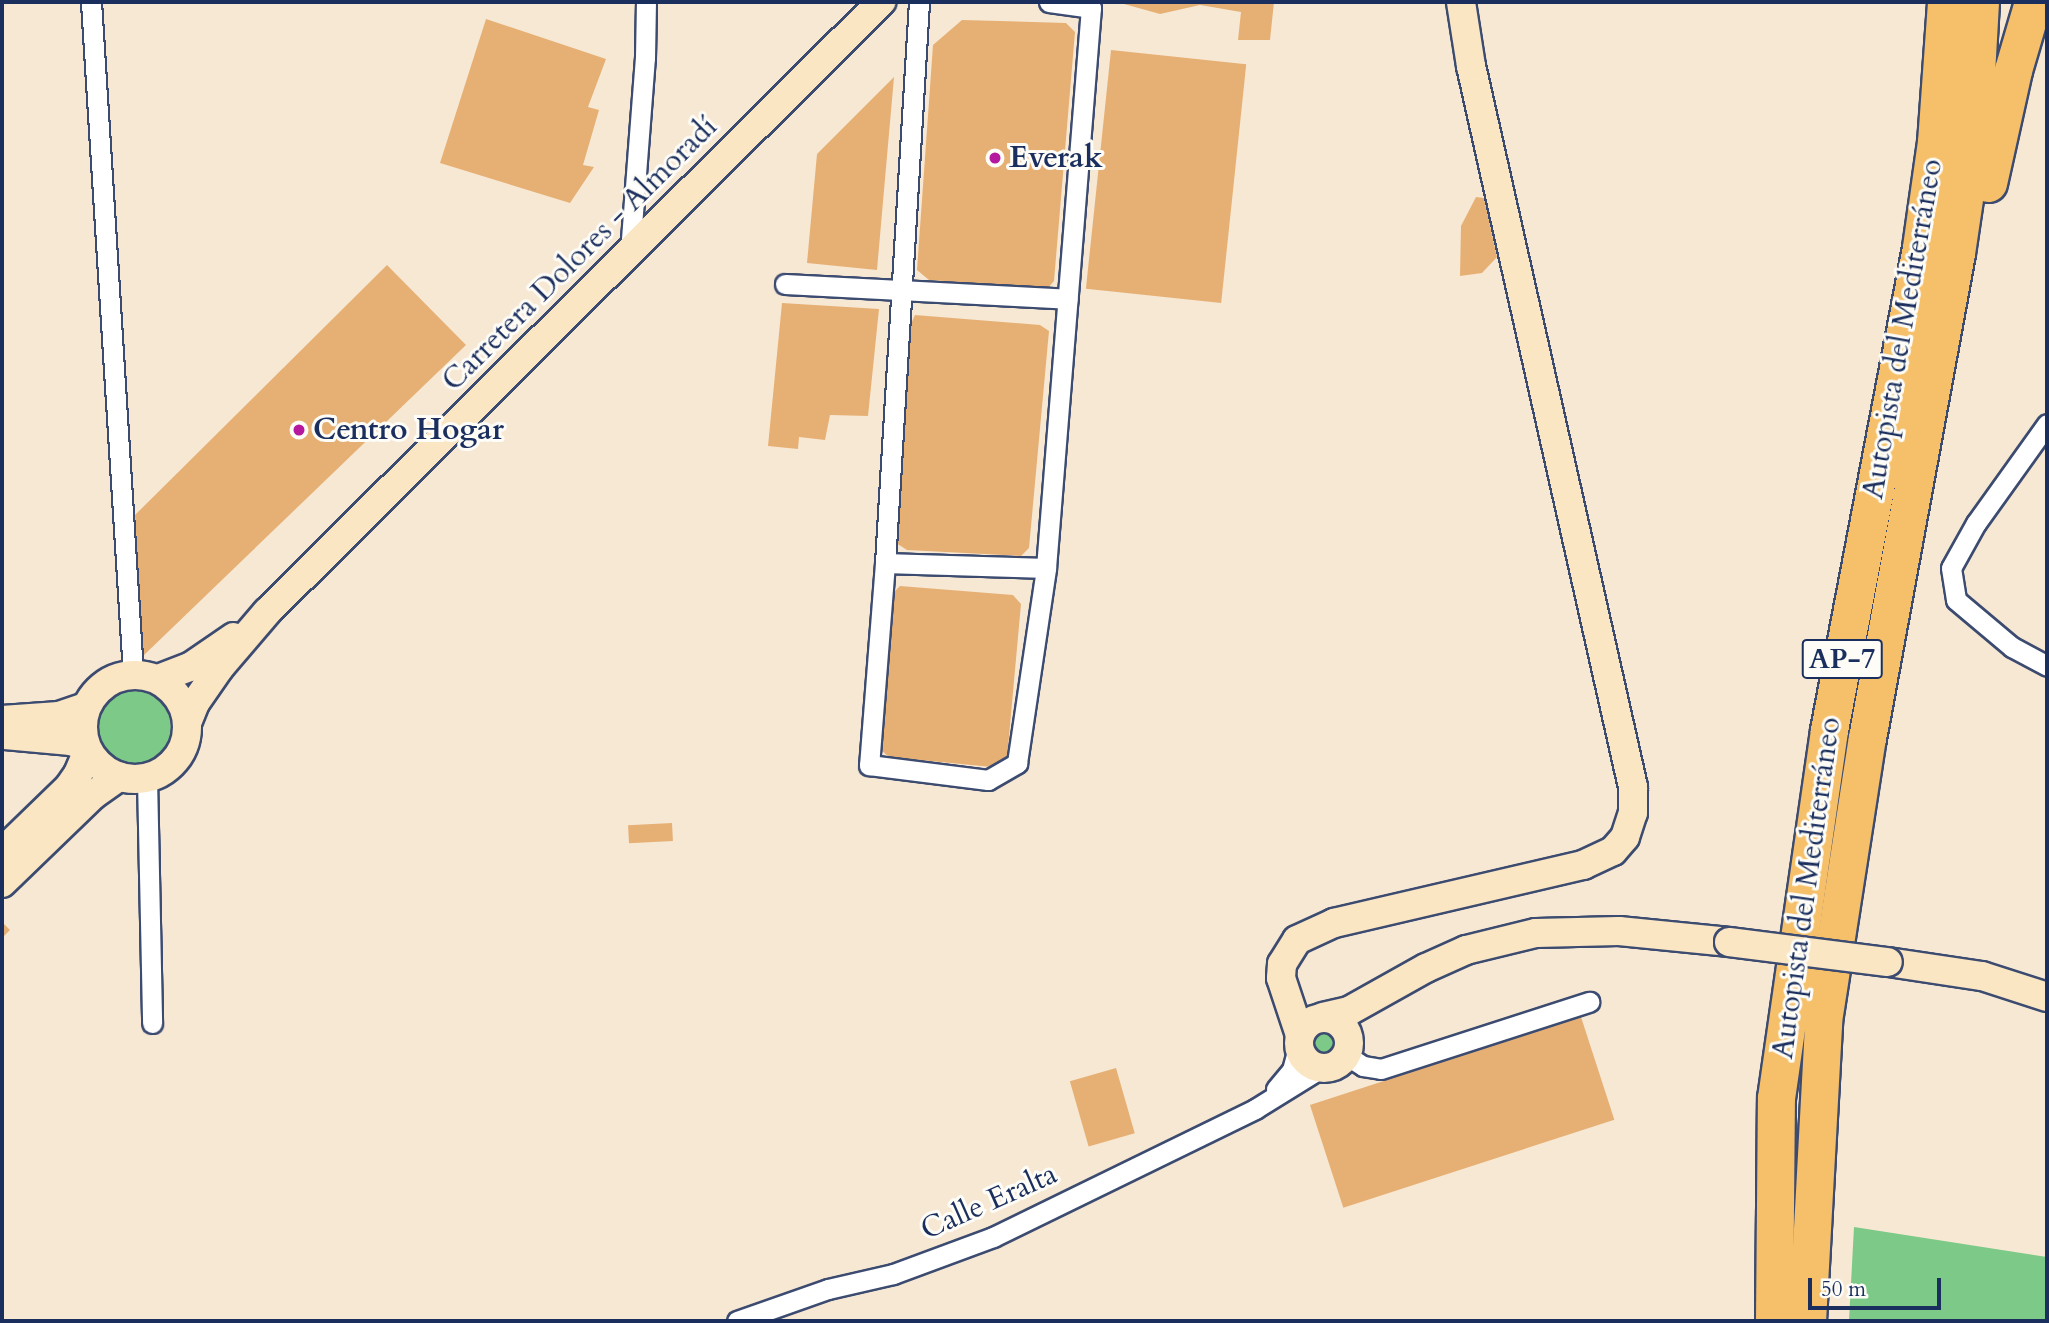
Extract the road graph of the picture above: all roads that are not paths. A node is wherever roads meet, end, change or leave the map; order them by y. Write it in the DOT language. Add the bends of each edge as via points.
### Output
graph roads {
  1 [pos="91,2"];
  2 [pos="646,2"];
  3 [pos="881,2"];
  4 [pos="919,2"];
  5 [pos="1049,2"];
  6 [pos="1461,2"];
  7 [pos="1980,2"];
  8 [pos="2033,2"];
  9 [pos="1088,5"];
  10 [pos="1942,12"];
  11 [pos="630,252"];
  12 [pos="785,284"];
  13 [pos="899,289"];
  14 [pos="1068,299"];
  15 [pos="1941,338"];
  16 [pos="2047,424"];
  17 [pos="884,563"];
  18 [pos="1046,568"];
  19 [pos="267,612"];
  20 [pos="2047,666"];
  21 [pos="145,677"];
  22 [pos="85,707"];
  23 [pos="2,720"];
  24 [pos="187,723"];
  25 [pos="2,734"];
  26 [pos="87,748"];
  27 [pos="119,777"];
  28 [pos="147,778"];
  29 [pos="2,852"];
  30 [pos="2,883"];
  31 [pos="1390,988"];
  32 [pos="2047,997"];
  33 [pos="1589,1002"];
  34 [pos="152,1023"];
  35 [pos="1310,1028"];
  36 [pos="1348,1048"];
  37 [pos="1321,1068"];
  38 [pos="1255,1109"];
  39 [pos="737,1321"];
  40 [pos="1774,1321"];
  41 [pos="1807,1321"];
  1 -- 21 [label="street"];
  2 -- 11 [label="street"];
  3 -- 11 [label="street, Carretera Dolores - Almoradí"];
  4 -- 13 [label="street"];
  5 -- 9 [label="street"];
  6 -- 35 [label="street" via="1471,66 1633,787 1633,813 1625,836 1613,851 1583,865 1334,923 1297,940 1282,964 1284,990"];
  7 -- 15 [label="highway, Autopista del Mediterráneo / AP-7" via="1972,145"];
  8 -- 15 [label="highway" via="1971,258"];
  9 -- 14 [label="street"];
  10 -- 40 [label="highway, Autopista del Mediterráneo / AP-7" via="1936,142 1921,247 1829,730 1776,1098"];
  11 -- 19 [label="street, Carretera Dolores - Almoradí"];
  12 -- 13 [label="street"];
  13 -- 14 [label="street"];
  13 -- 17 [label="street"];
  14 -- 18 [label="street"];
  15 -- 41 [label="highway, Autopista del Mediterráneo / AP-7" via="1867,738 1823,1021"];
  16 -- 20 [label="street" via="1976,523 1951,568 1956,600 2012,647"];
  17 -- 18 [label="street"];
  17 -- 18 [label="street" via="869,765 988,780 1017,764"];
  19 -- 21 [label="street" via="190,667"];
  19 -- 24 [label="street" via="220,667"];
  21 -- 22 [label="street" via="115,678 98,689"];
  21 -- 24 [label="street" via="178,697"];
  22 -- 23 [label="street" via="59,716"];
  22 -- 26 [label="street" via="82,727"];
  24 -- 28 [label="street" via="182,751 174,762"];
  25 -- 26 [label="street" via="71,741"];
  26 -- 27 [label="street" via="108,772"];
  26 -- 29 [label="street" via="69,787"];
  27 -- 28 [label="street"];
  27 -- 30 [label="street" via="93,795"];
  28 -- 34 [label="street"];
  31 -- 32 [label="street, bridge" via="1466,950 1536,933 1619,931 1982,976"];
  31 -- 35 [label="street"];
  31 -- 36 [label="street" via="1358,1024"];
  33 -- 36 [label="street" via="1381,1069 1363,1066"];
  35 -- 36 [label="street" via="1338,1021"];
  35 -- 37 [label="street" via="1303,1057"];
  35 -- 38 [label="street" via="1292,1070"];
  36 -- 37 [label="street" via="1336,1066"];
  37 -- 38 [label="street"];
  38 -- 39 [label="street, Calle Eralta" via="993,1237 893,1274 839,1285"];
}
